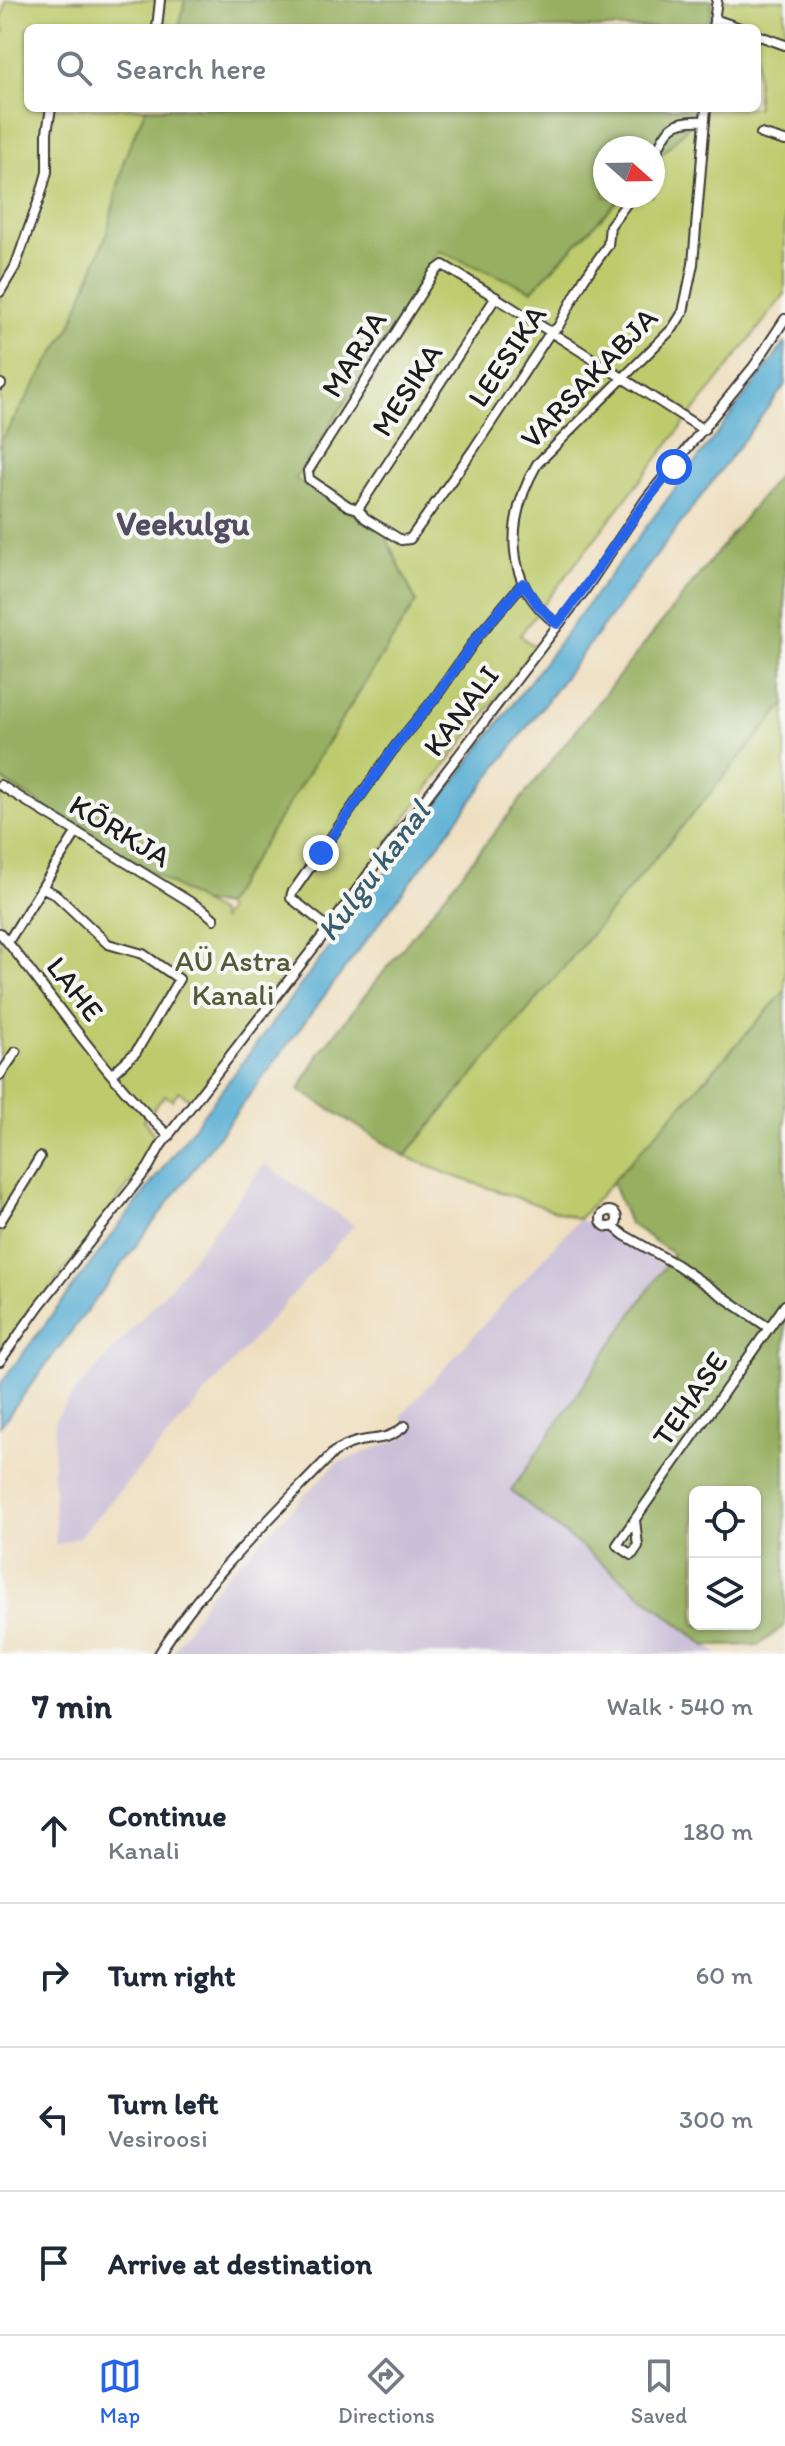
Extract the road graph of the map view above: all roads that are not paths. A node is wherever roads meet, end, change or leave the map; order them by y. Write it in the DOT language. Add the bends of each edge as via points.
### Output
graph roads {
  1 [pos="160,0"];
  2 [pos="717,0"];
  3 [pos="157,24"];
  4 [pos="713,24"];
  5 [pos="761,36"];
  6 [pos="785,45"];
  7 [pos="50,112"];
  8 [pos="706,112"];
  9 [pos="705,121"];
  10 [pos="761,134"];
  11 [pos="664,136"];
  12 [pos="785,141"];
  13 [pos="623,208"];
  14 [pos="0,292"];
  15 [pos="496,297"];
  16 [pos="785,319"];
  17 [pos="550,333"];
  18 [pos="622,378"];
  19 [pos="704,430"];
  20 [pos="358,509"];
  21 [pos="523,583"];
  22 [pos="557,624"];
  23 [pos="0,785"];
  24 [pos="76,833"];
  25 [pos="43,888"];
  26 [pos="214,919"];
  27 [pos="329,928"];
  28 [pos="0,933"];
  29 [pos="8,942"];
  30 [pos="16,1052"];
  31 [pos="112,1074"];
  32 [pos="0,1075"];
  33 [pos="169,1136"];
  34 [pos="40,1157"];
  35 [pos="1,1215"];
  36 [pos="613,1226"];
  37 [pos="785,1305"];
  38 [pos="769,1328"];
  39 [pos="0,1361"];
  40 [pos="405,1426"];
  41 [pos="635,1520"];
  42 [pos="159,1654"];
  1 -- 3 [label="street"];
  2 -- 4 [label="street"];
  5 -- 6 [label="street"];
  7 -- 14 [label="street" via="41,194 15,267"];
  8 -- 9 [label="street, VARSAKABJA"];
  9 -- 11 [label="street" via="678,122"];
  9 -- 18 [label="street, VARSAKABJA" via="693,264 683,312"];
  10 -- 12 [label="street"];
  13 -- 17 [label="street, LEESIKA" via="610,226 608,245"];
  15 -- 17 [label="street"];
  15 -- 20 [label="street, MESIKA"];
  15 -- 20 [label="street, MARJA" via="443,265 435,271 308,471 309,479"];
  16 -- 19 [label="street, KANALI"];
  17 -- 18 [label="street"];
  17 -- 20 [label="street, LEESIKA" via="410,539 401,540"];
  18 -- 19 [label="street"];
  18 -- 21 [label="street, VARSAKABJA" via="537,464 525,485 513,541"];
  19 -- 22 [label="street, KANALI" via="646,499"];
  21 -- 22 [label="street"];
  21 -- 27 [label="street" via="397,744 292,893 297,904"];
  22 -- 27 [label="street, KANALI"];
  23 -- 24 [label="street, KÕRKJA"];
  24 -- 25 [label="street"];
  24 -- 26 [label="street, KÕRKJA"];
  25 -- 29 [label="street"];
  25 -- 31 [label="street" via="108,944 143,954 179,979 136,1052"];
  27 -- 33 [label="street, KANALI"];
  28 -- 29 [label="street, LAHE"];
  29 -- 31 [label="street, LAHE"];
  30 -- 32 [label="street"];
  31 -- 33 [label="street, LAHE"];
  33 -- 39 [label="street, KANALI"];
  34 -- 35 [label="street"];
  36 -- 38 [label="street"];
  37 -- 38 [label="street, TEHASE"];
  38 -- 41 [label="street, TEHASE"];
  40 -- 42 [label="street" via="379,1440 355,1442 334,1452 228,1564"];
}
